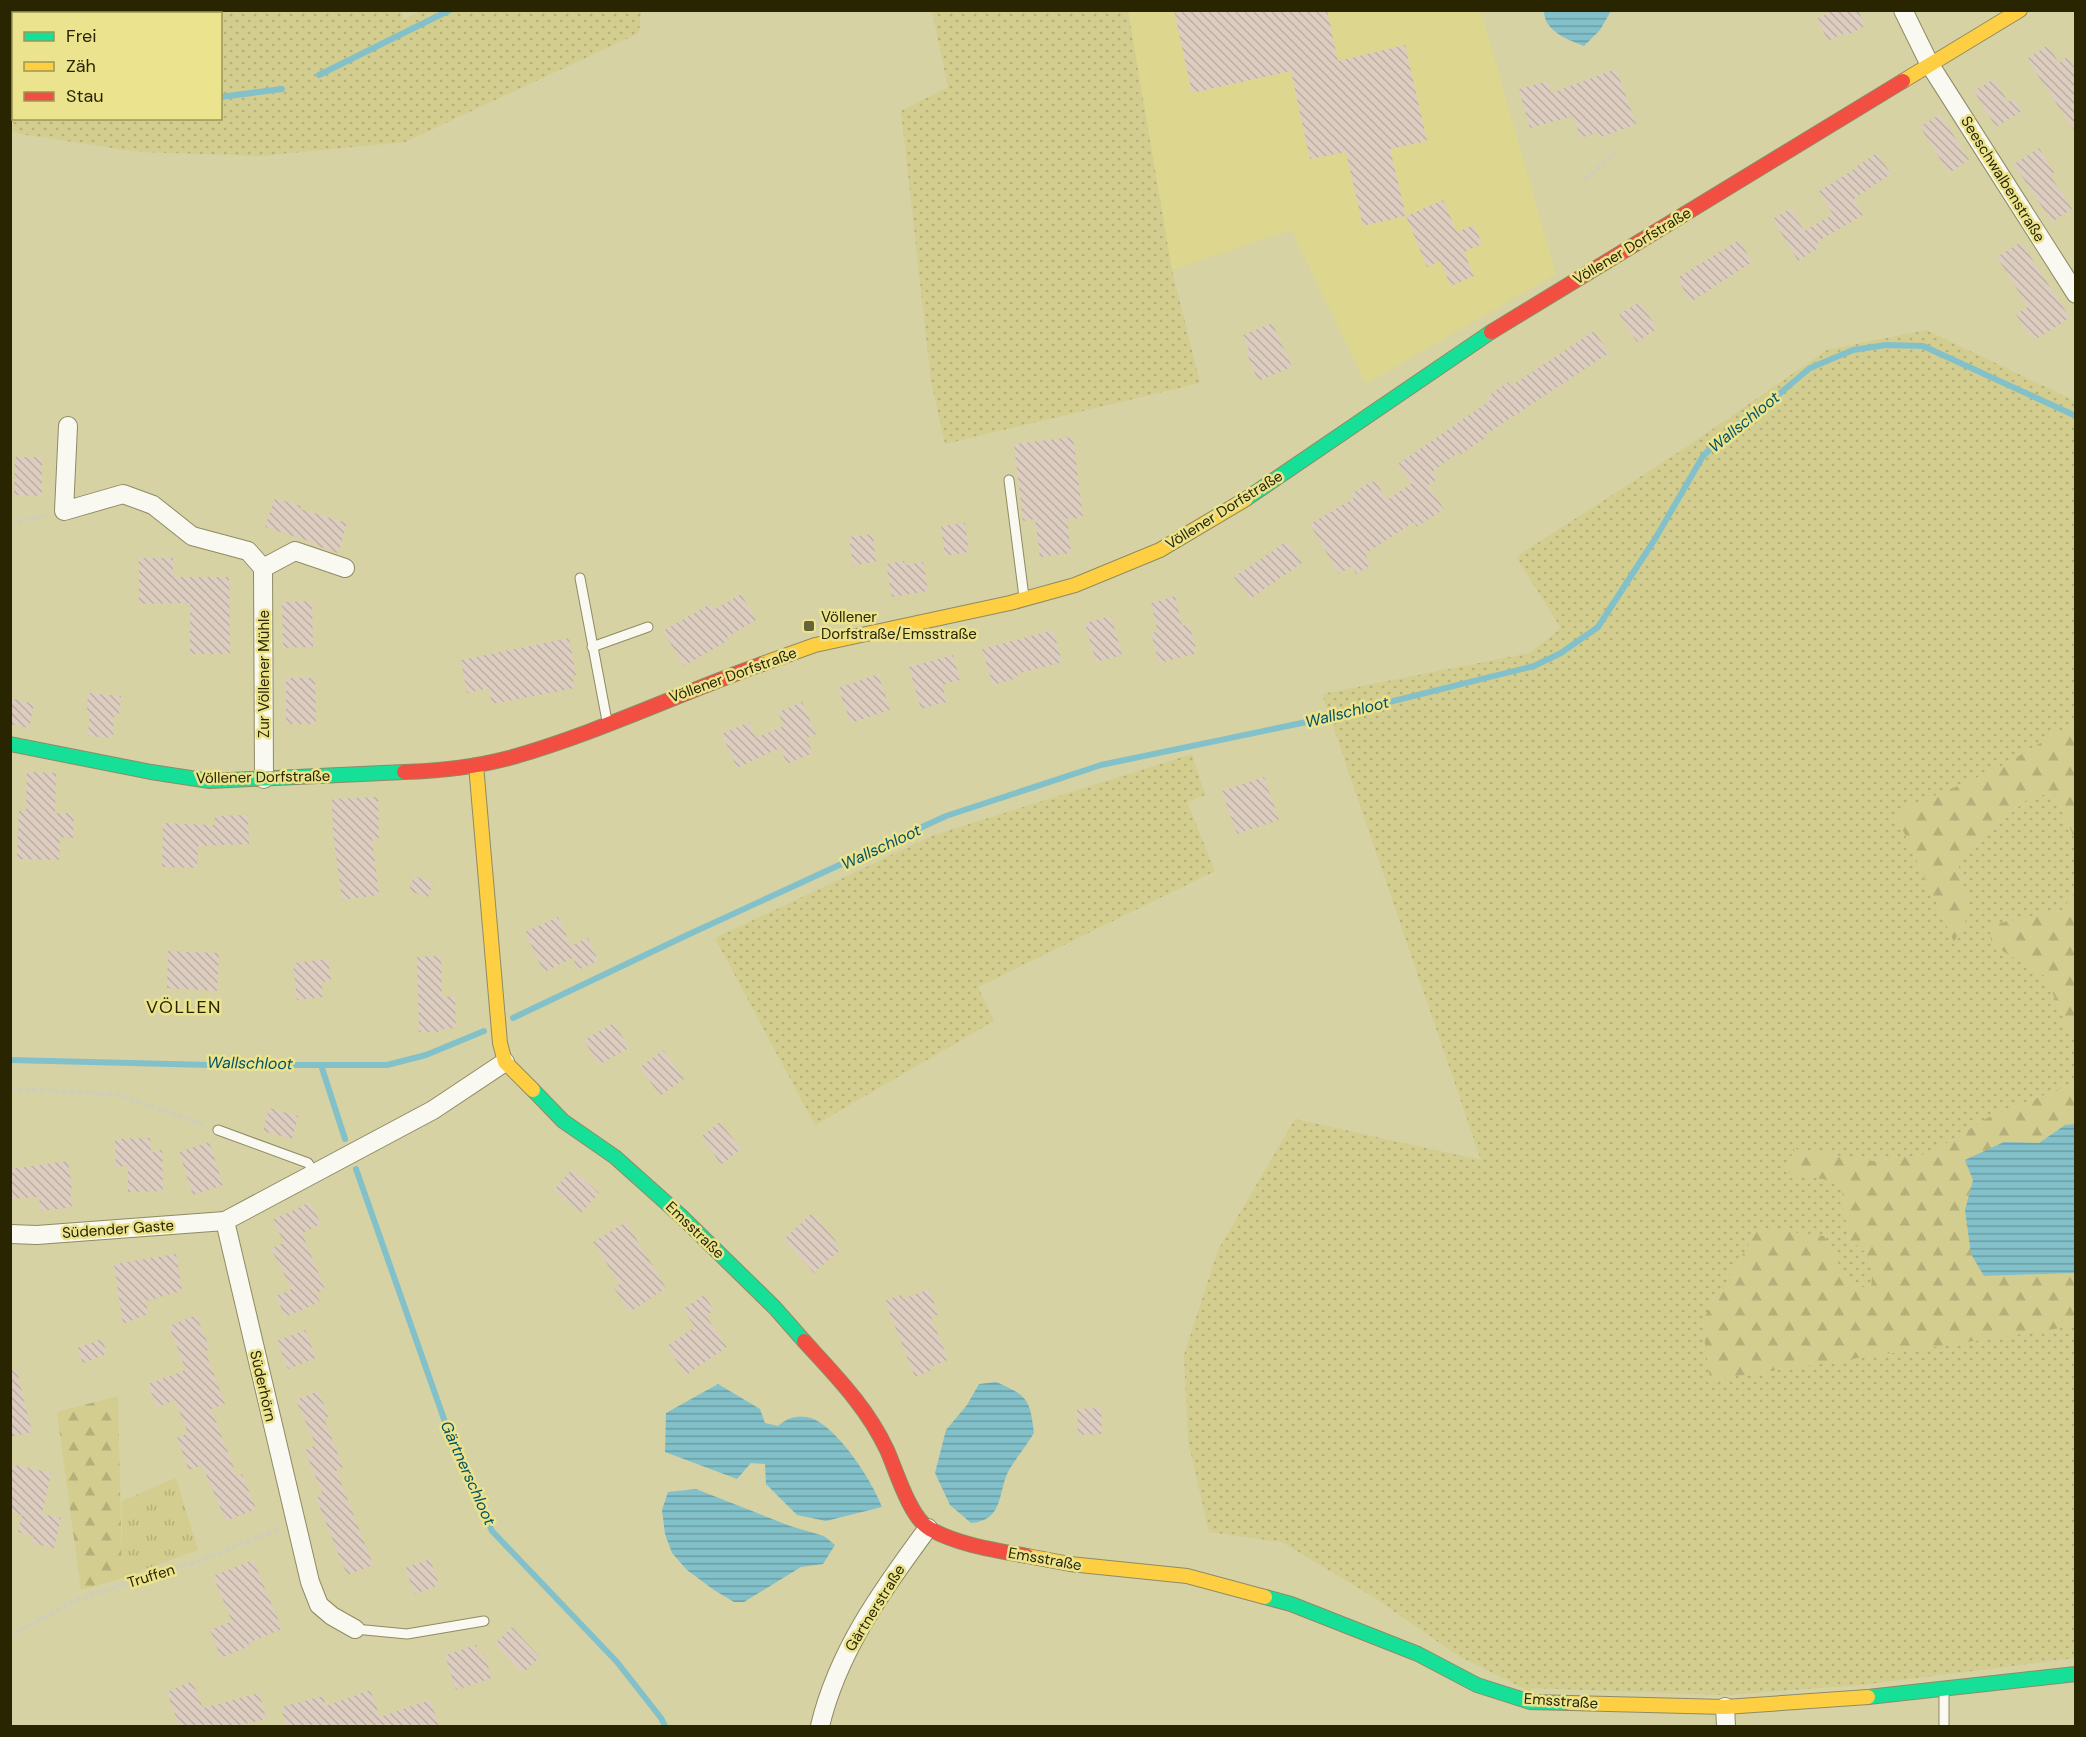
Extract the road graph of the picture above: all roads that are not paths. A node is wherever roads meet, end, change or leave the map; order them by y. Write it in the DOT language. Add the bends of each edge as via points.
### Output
graph roads {
  1 [pos="1903,10"];
  2 [pos="2020,10"];
  3 [pos="1930,65"];
  4 [pos="2076,294"];
  5 [pos="68,426"];
  6 [pos="1010,480"];
  7 [pos="263,568"];
  8 [pos="345,568"];
  9 [pos="580,578"];
  10 [pos="1024,600"];
  11 [pos="648,627"];
  12 [pos="592,646"];
  13 [pos="608,723"];
  14 [pos="10,744"];
  15 [pos="476,765"];
  16 [pos="264,779"];
  17 [pos="505,1062"];
  18 [pos="218,1130"];
  19 [pos="315,1173"];
  20 [pos="225,1221"];
  21 [pos="10,1234"];
  22 [pos="928,1528"];
  23 [pos="484,1621"];
  24 [pos="355,1629"];
  25 [pos="2076,1674"];
  26 [pos="1944,1688"];
  27 [pos="1725,1707"];
  28 [pos="820,1726"];
  29 [pos="1726,1726"];
  30 [pos="1944,1726"];
  1 -- 3 [label="street, Seeschwalbenstraße"];
  2 -- 3 [label="street, Völlener Dorfstraße"];
  3 -- 4 [label="street, Seeschwalbenstraße"];
  3 -- 10 [label="street, Völlener Dorfstraße" via="1472,344 1196,531 1124,566"];
  5 -- 7 [label="street" via="64,511 123,494 153,505 192,536 248,551"];
  6 -- 10 [label="lane"];
  7 -- 8 [label="street" via="295,551"];
  7 -- 16 [label="street, Zur Völlener Mühle"];
  9 -- 12 [label="lane"];
  10 -- 13 [label="street, Völlener Dorfstraße" via="815,645"];
  11 -- 12 [label="lane"];
  12 -- 13 [label="lane"];
  13 -- 15 [label="street, Völlener Dorfstraße" via="533,751"];
  14 -- 16 [label="street, Völlener Dorfstraße" via="210,782"];
  15 -- 16 [label="street, Völlener Dorfstraße"];
  15 -- 17 [label="street" via="500,1043"];
  17 -- 19 [label="street" via="433,1110"];
  17 -- 22 [label="street, Emsstraße" via="564,1121 615,1157 681,1216 775,1308 859,1402 886,1448 910,1505"];
  18 -- 19 [label="lane" via="308,1163"];
  19 -- 20 [label="street"];
  20 -- 21 [label="street, Südender Gaste"];
  20 -- 24 [label="street, Süderhörn" via="310,1582 319,1605"];
  22 -- 27 [label="street, Emsstraße" via="978,1547 1070,1564 1187,1576 1291,1604 1418,1654 1477,1685 1530,1701"];
  22 -- 28 [label="street, Gärtnerstraße" via="884,1587 850,1644 827,1698"];
  23 -- 24 [label="lane" via="407,1634"];
  25 -- 26 [label="street, Emsstraße"];
  26 -- 27 [label="street, Emsstraße"];
  26 -- 30 [label="lane"];
  27 -- 29 [label="street"];
}
